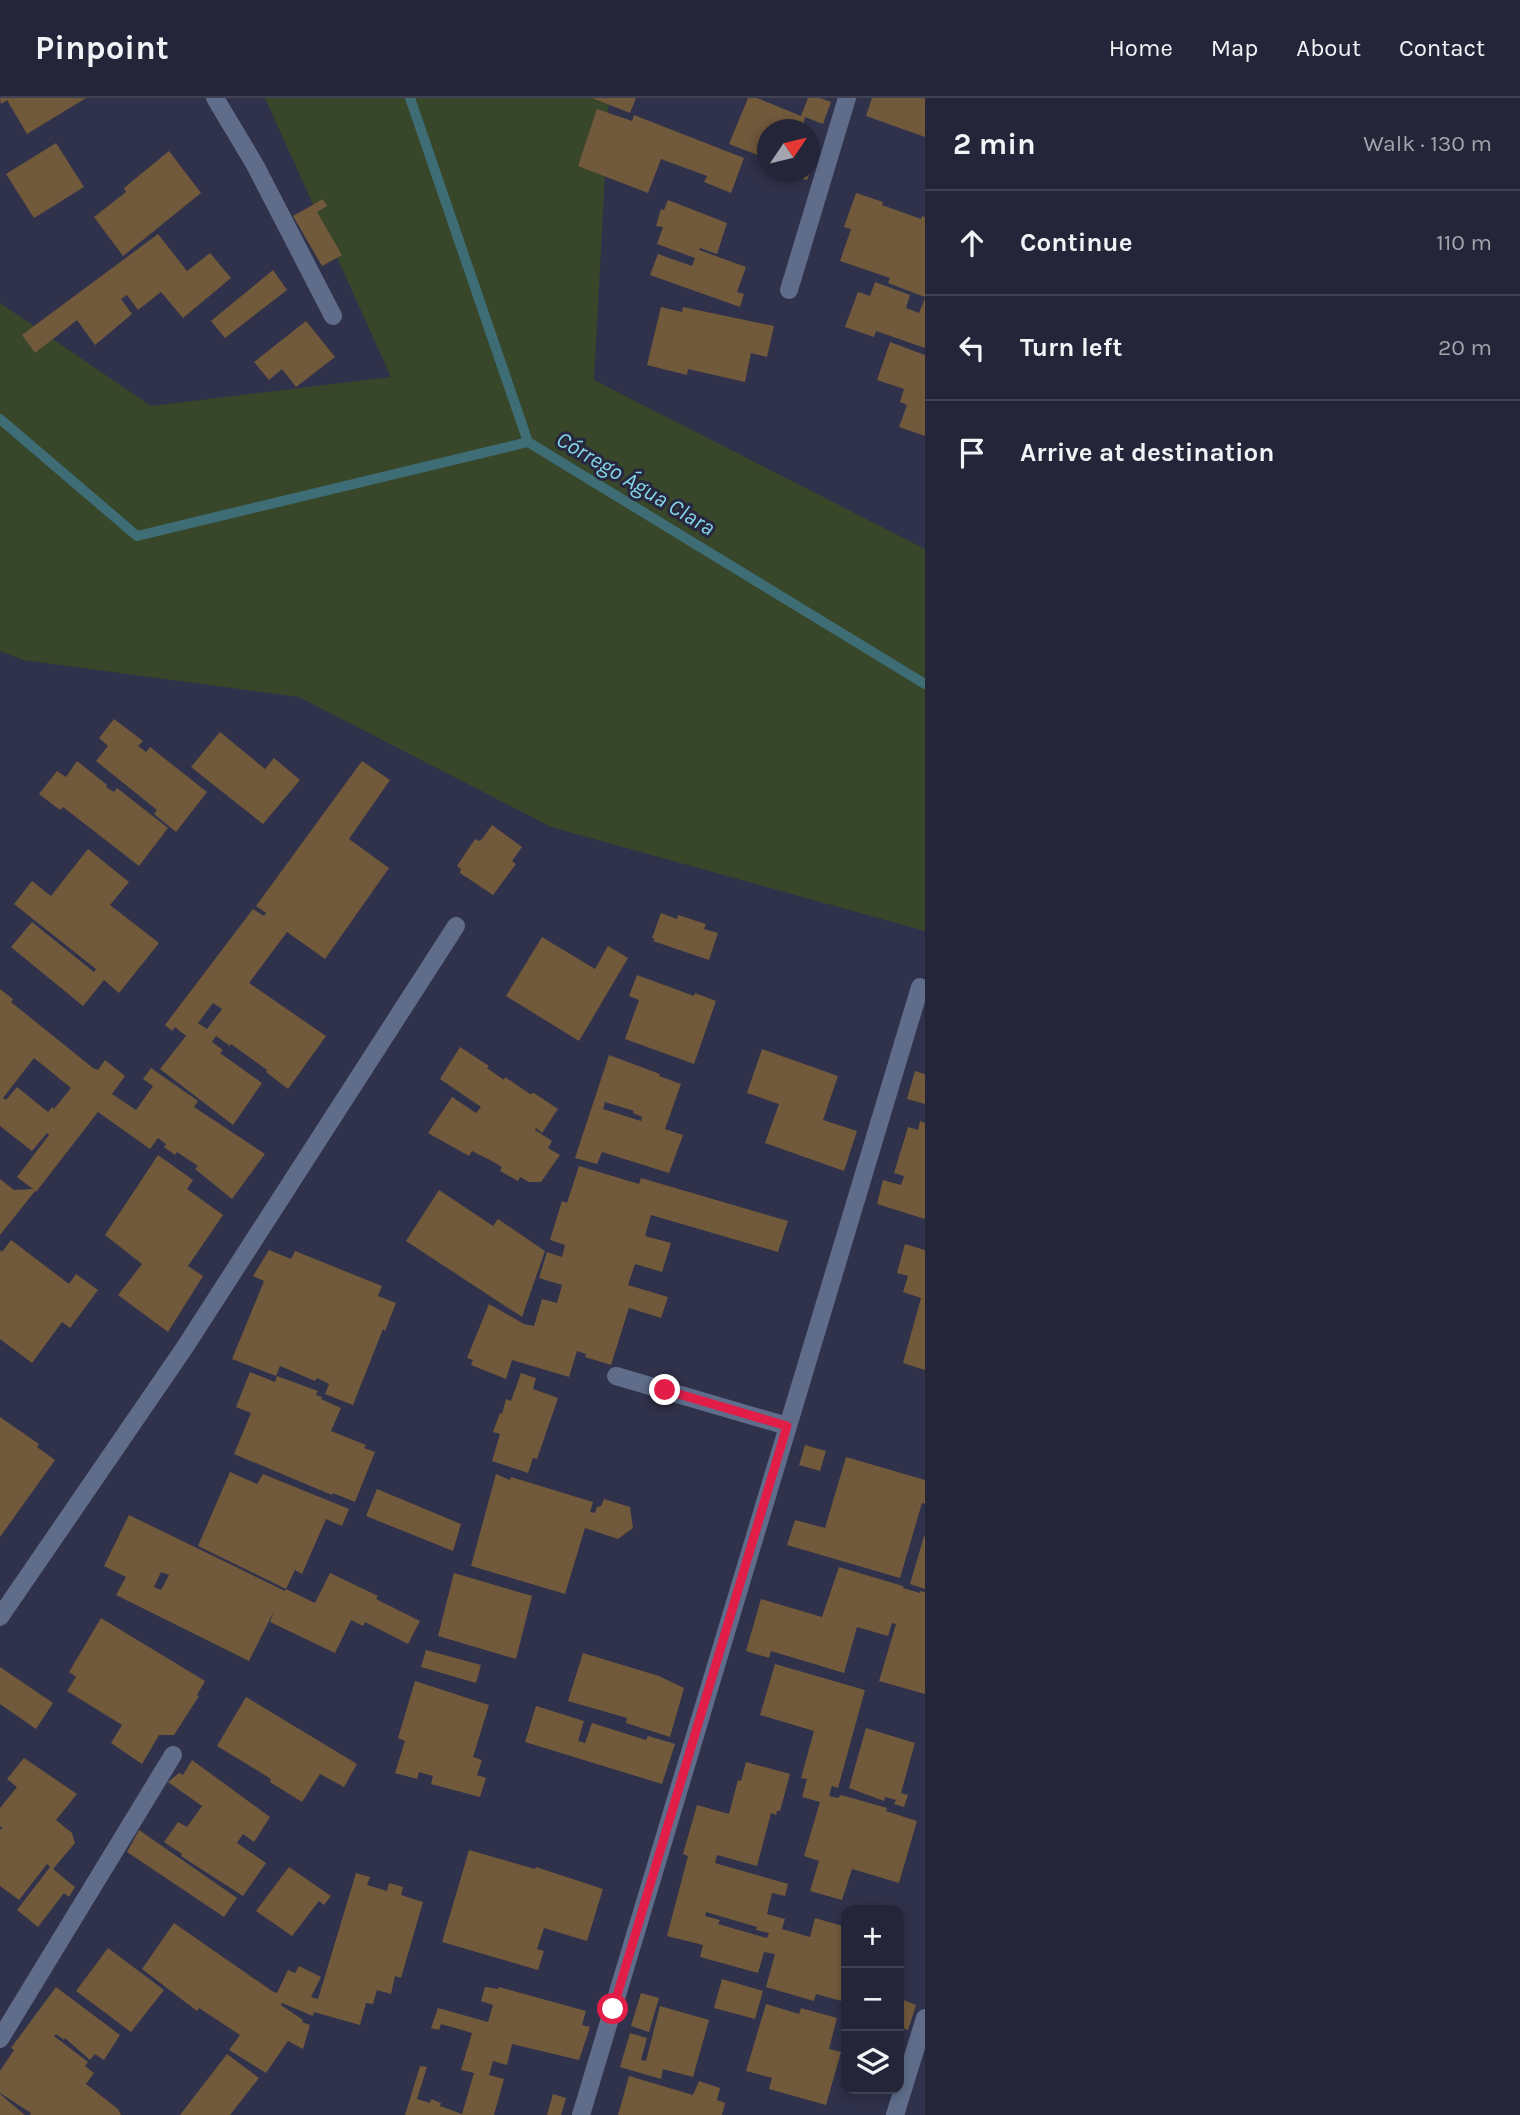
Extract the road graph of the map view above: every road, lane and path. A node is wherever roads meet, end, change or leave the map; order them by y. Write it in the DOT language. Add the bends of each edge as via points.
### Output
graph roads {
  1 [pos="215,98"];
  2 [pos="847,98"];
  3 [pos="789,290"];
  4 [pos="333,316"];
  5 [pos="456,926"];
  6 [pos="920,987"];
  7 [pos="616,1376"];
  8 [pos="787,1426"];
  9 [pos="0,1617"];
  10 [pos="173,1755"];
  11 [pos="925,2018"];
  12 [pos="0,2039"];
  13 [pos="581,2115"];
  14 [pos="895,2115"];
  1 -- 4 [label="street"];
  2 -- 3 [label="street"];
  5 -- 9 [label="street" via="185,1347"];
  6 -- 8 [label="street"];
  7 -- 8 [label="street"];
  8 -- 13 [label="street"];
  10 -- 12 [label="street"];
  11 -- 14 [label="street"];
}
